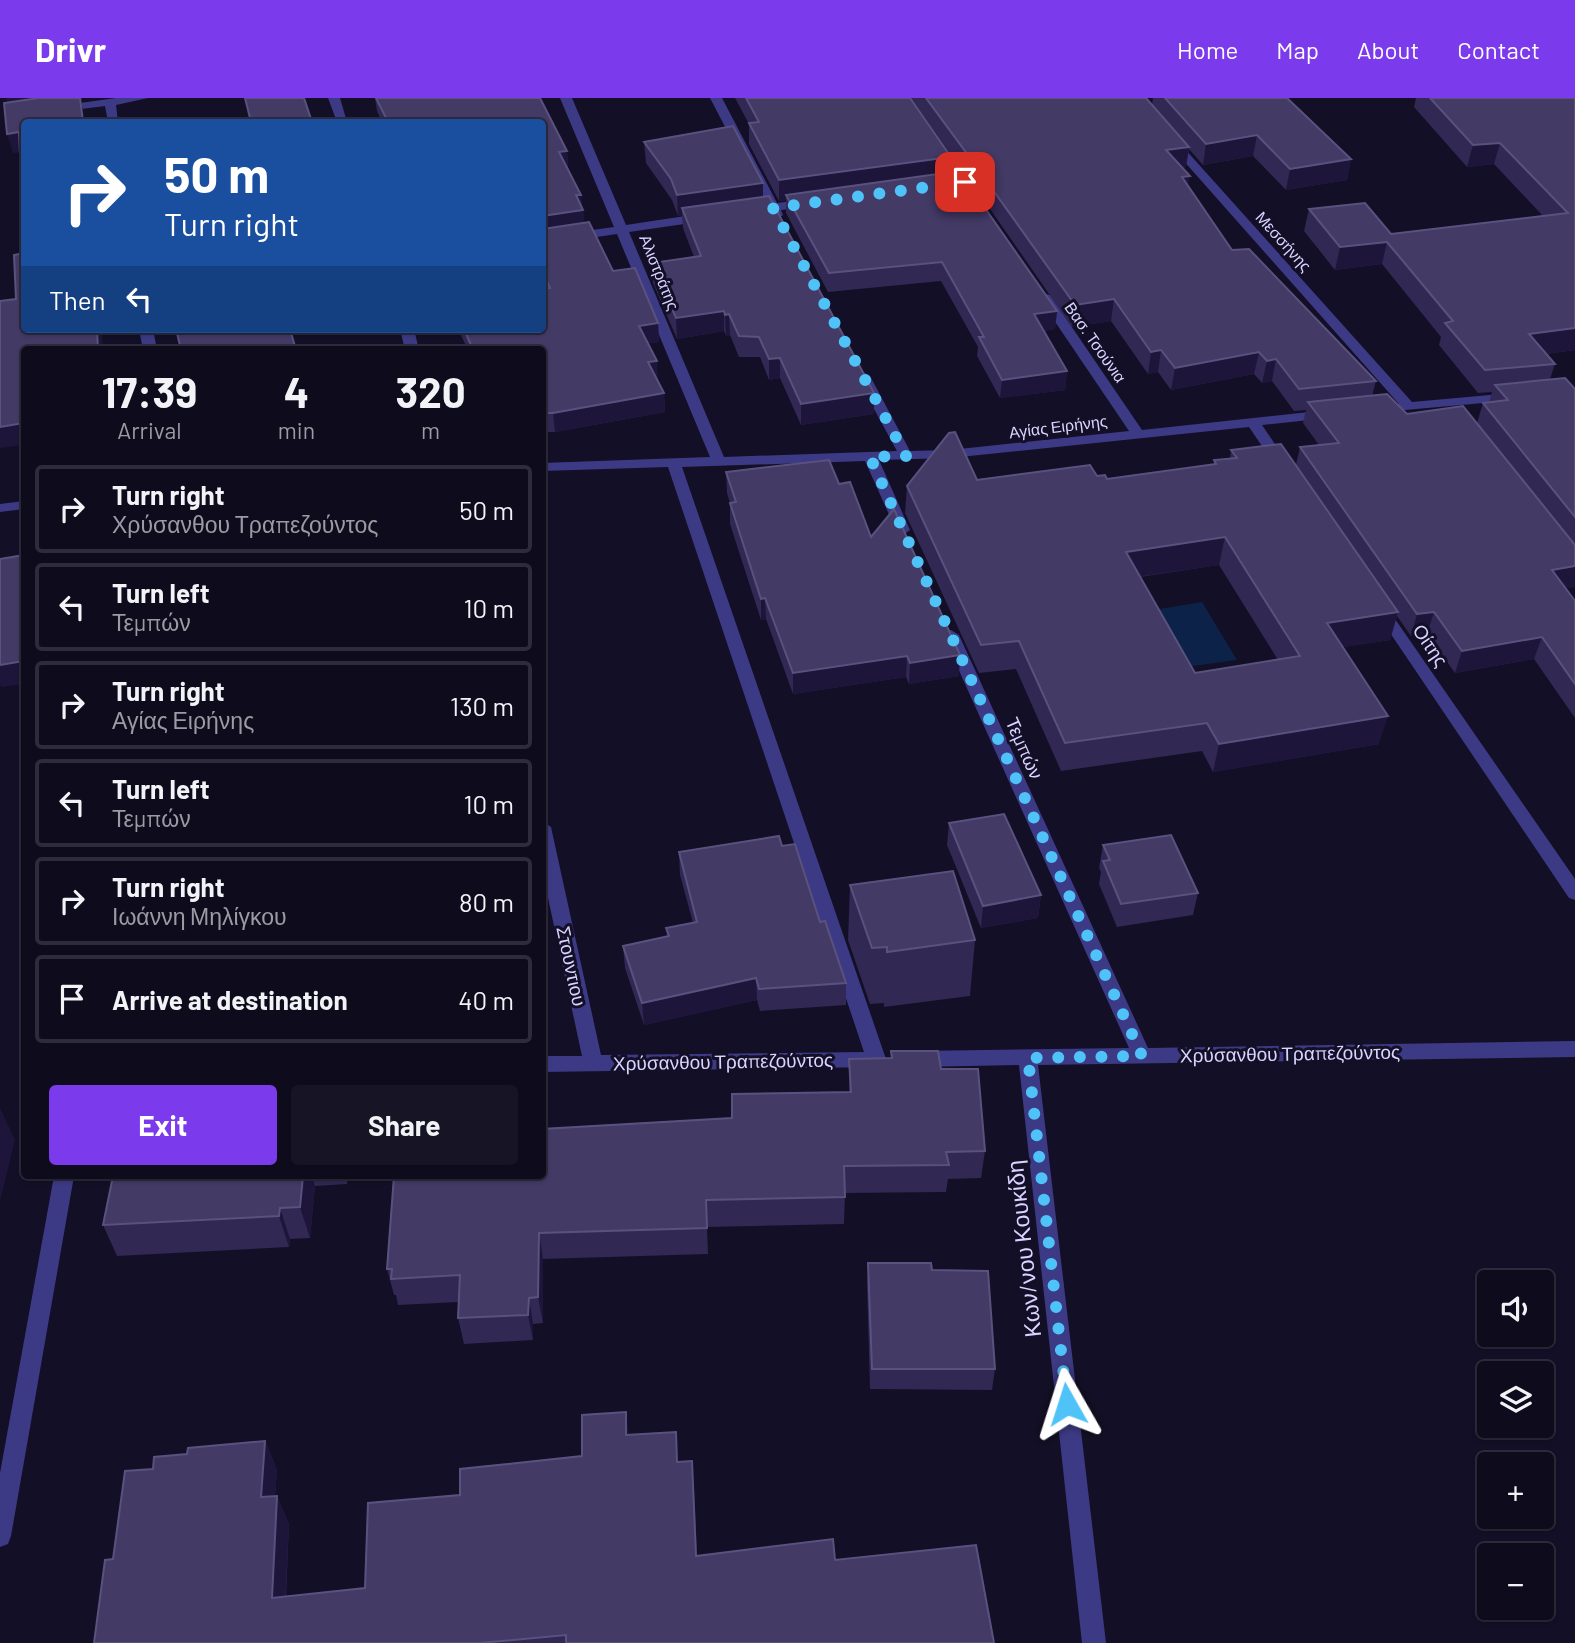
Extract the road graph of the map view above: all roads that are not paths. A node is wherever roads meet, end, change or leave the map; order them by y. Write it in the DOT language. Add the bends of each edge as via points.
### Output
graph roads {
  1 [pos="142,98"];
  2 [pos="334,98"];
  3 [pos="566,98"];
  4 [pos="716,98"];
  5 [pos="110,102"];
  6 [pos="41,111"];
  7 [pos="113,119"];
  8 [pos="341,119"];
  9 [pos="1158,125"];
  10 [pos="926,130"];
  11 [pos="965,182"];
  12 [pos="951,184"];
  13 [pos="828,200"];
  14 [pos="981,205"];
  15 [pos="773,208"];
  16 [pos="746,211"];
  17 [pos="718,215"];
  18 [pos="623,228"];
  19 [pos="786,231"];
  20 [pos="546,241"];
  21 [pos="1036,285"];
  22 [pos="855,361"];
  23 [pos="1524,396"];
  24 [pos="1409,407"];
  25 [pos="1252,421"];
  26 [pos="1138,434"];
  27 [pos="906,456"];
  28 [pos="870,457"];
  29 [pos="719,461"];
  30 [pos="674,463"];
  31 [pos="546,467"];
  32 [pos="1291,478"];
  33 [pos="21,505"];
  34 [pos="0,508"];
  35 [pos="909,544"];
  36 [pos="1370,593"];
  37 [pos="944,619"];
  38 [pos="546,846"];
  39 [pos="1575,893"];
  40 [pos="1575,1049"];
  41 [pos="1142,1056"];
  42 [pos="1028,1058"];
  43 [pos="889,1059"];
  44 [pos="593,1063"];
  45 [pos="546,1064"];
  46 [pos="63,1179"];
  47 [pos="0,1536"];
  48 [pos="1094,1643"];
  1 -- 5 [label="street"];
  2 -- 8 [label="street"];
  3 -- 18 [label="street, Αλιστράτης"];
  4 -- 15 [label="street"];
  5 -- 6 [label="street"];
  5 -- 7 [label="street"];
  9 -- 24 [label="street, Μεσσήνης"];
  10 -- 11 [label="street"];
  11 -- 12 [label="street"];
  11 -- 14 [label="street"];
  13 -- 15 [label="street"];
  15 -- 16 [label="street"];
  15 -- 19 [label="street"];
  17 -- 18 [label="street"];
  18 -- 20 [label="street"];
  18 -- 29 [label="street, Αλιστράτης"];
  21 -- 26 [label="street, Βασ. Τσούνια"];
  22 -- 27 [label="street"];
  23 -- 24 [label="street, Αγίας Ειρήνης" via="1452,408"];
  24 -- 25 [label="street, Αγίας Ειρήνης"];
  25 -- 26 [label="street, Αγίας Ειρήνης"];
  25 -- 32 [label="street"];
  26 -- 27 [label="street, Αγίας Ειρήνης"];
  27 -- 28 [label="street, Αγίας Ειρήνης"];
  28 -- 29 [label="street, Αγίας Ειρήνης"];
  28 -- 35 [label="street"];
  29 -- 30 [label="street, Αγίας Ειρήνης"];
  30 -- 31 [label="street, Αγίας Ειρήνης"];
  30 -- 43 [label="street"];
  33 -- 34 [label="street"];
  36 -- 39 [label="street, Οίτης"];
  37 -- 41 [label="street, Τεμπών"];
  38 -- 44 [label="street, Στουντιου"];
  40 -- 41 [label="street, Χρύσανθου Τραπεζούντος"];
  41 -- 42 [label="street, Χρύσανθου Τραπεζούντος"];
  42 -- 43 [label="street, Χρύσανθου Τραπεζούντος"];
  42 -- 48 [label="street, Κων/νου Κουκίδη"];
  43 -- 44 [label="street, Χρύσανθου Τραπεζούντος"];
  44 -- 45 [label="street, Χρύσανθου Τραπεζούντος"];
  46 -- 47 [label="street"];
}
